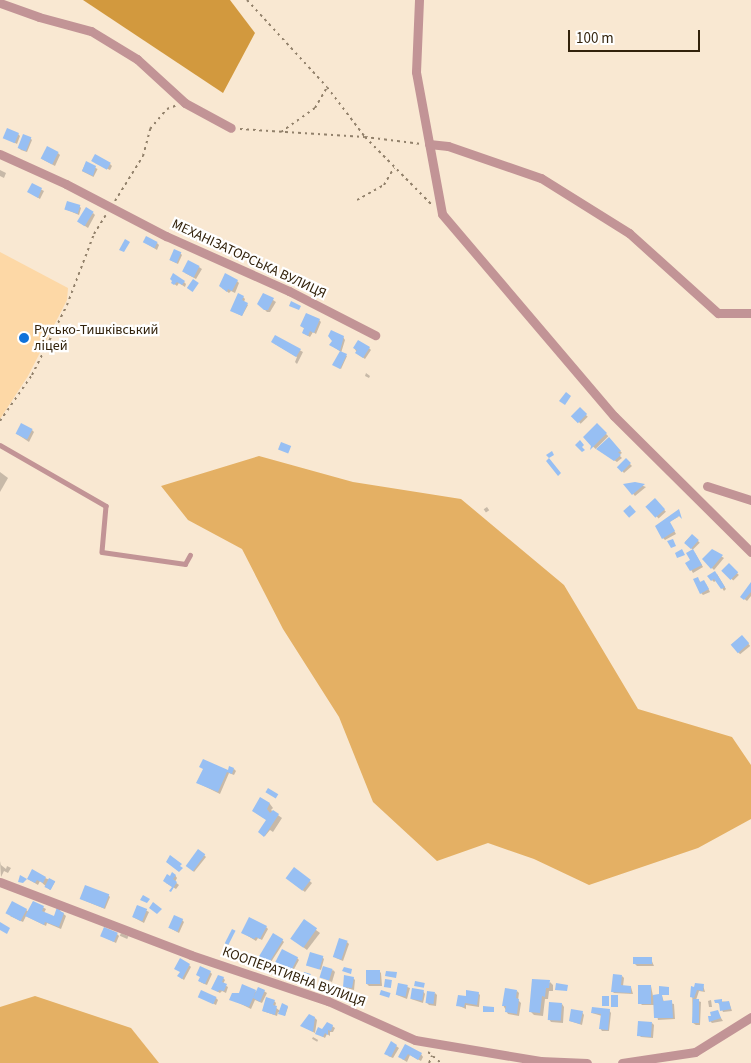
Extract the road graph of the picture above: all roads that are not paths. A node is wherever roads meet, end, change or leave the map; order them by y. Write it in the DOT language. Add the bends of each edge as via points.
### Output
graph roads {
  1 [pos="419,0"];
  2 [pos="0,3"];
  3 [pos="231,128"];
  4 [pos="429,144"];
  5 [pos="0,154"];
  6 [pos="751,313"];
  7 [pos="375,335"];
  8 [pos="0,445"];
  9 [pos="707,486"];
  10 [pos="751,500"];
  11 [pos="751,552"];
  12 [pos="190,555"];
  13 [pos="0,882"];
  14 [pos="751,1017"];
  15 [pos="587,1063"];
  16 [pos="622,1063"];
  1 -- 4 [label="street" via="416,72"];
  2 -- 3 [label="street" via="91,31 137,59 185,103"];
  4 -- 6 [label="street" via="448,146 541,178 629,232 718,313"];
  4 -- 11 [label="street" via="442,214 614,416"];
  5 -- 7 [label="street, МЕХАНІЗАТОРСЬКА ВУЛИЦЯ"];
  8 -- 12 [label="lane" via="106,506 102,552 185,564"];
  9 -- 10 [label="street"];
  13 -- 15 [label="street, КООПЕРАТИВНА ВУЛИЦЯ" via="191,955 328,1001 415,1040 540,1061"];
  14 -- 16 [label="street" via="695,1052"];
}
